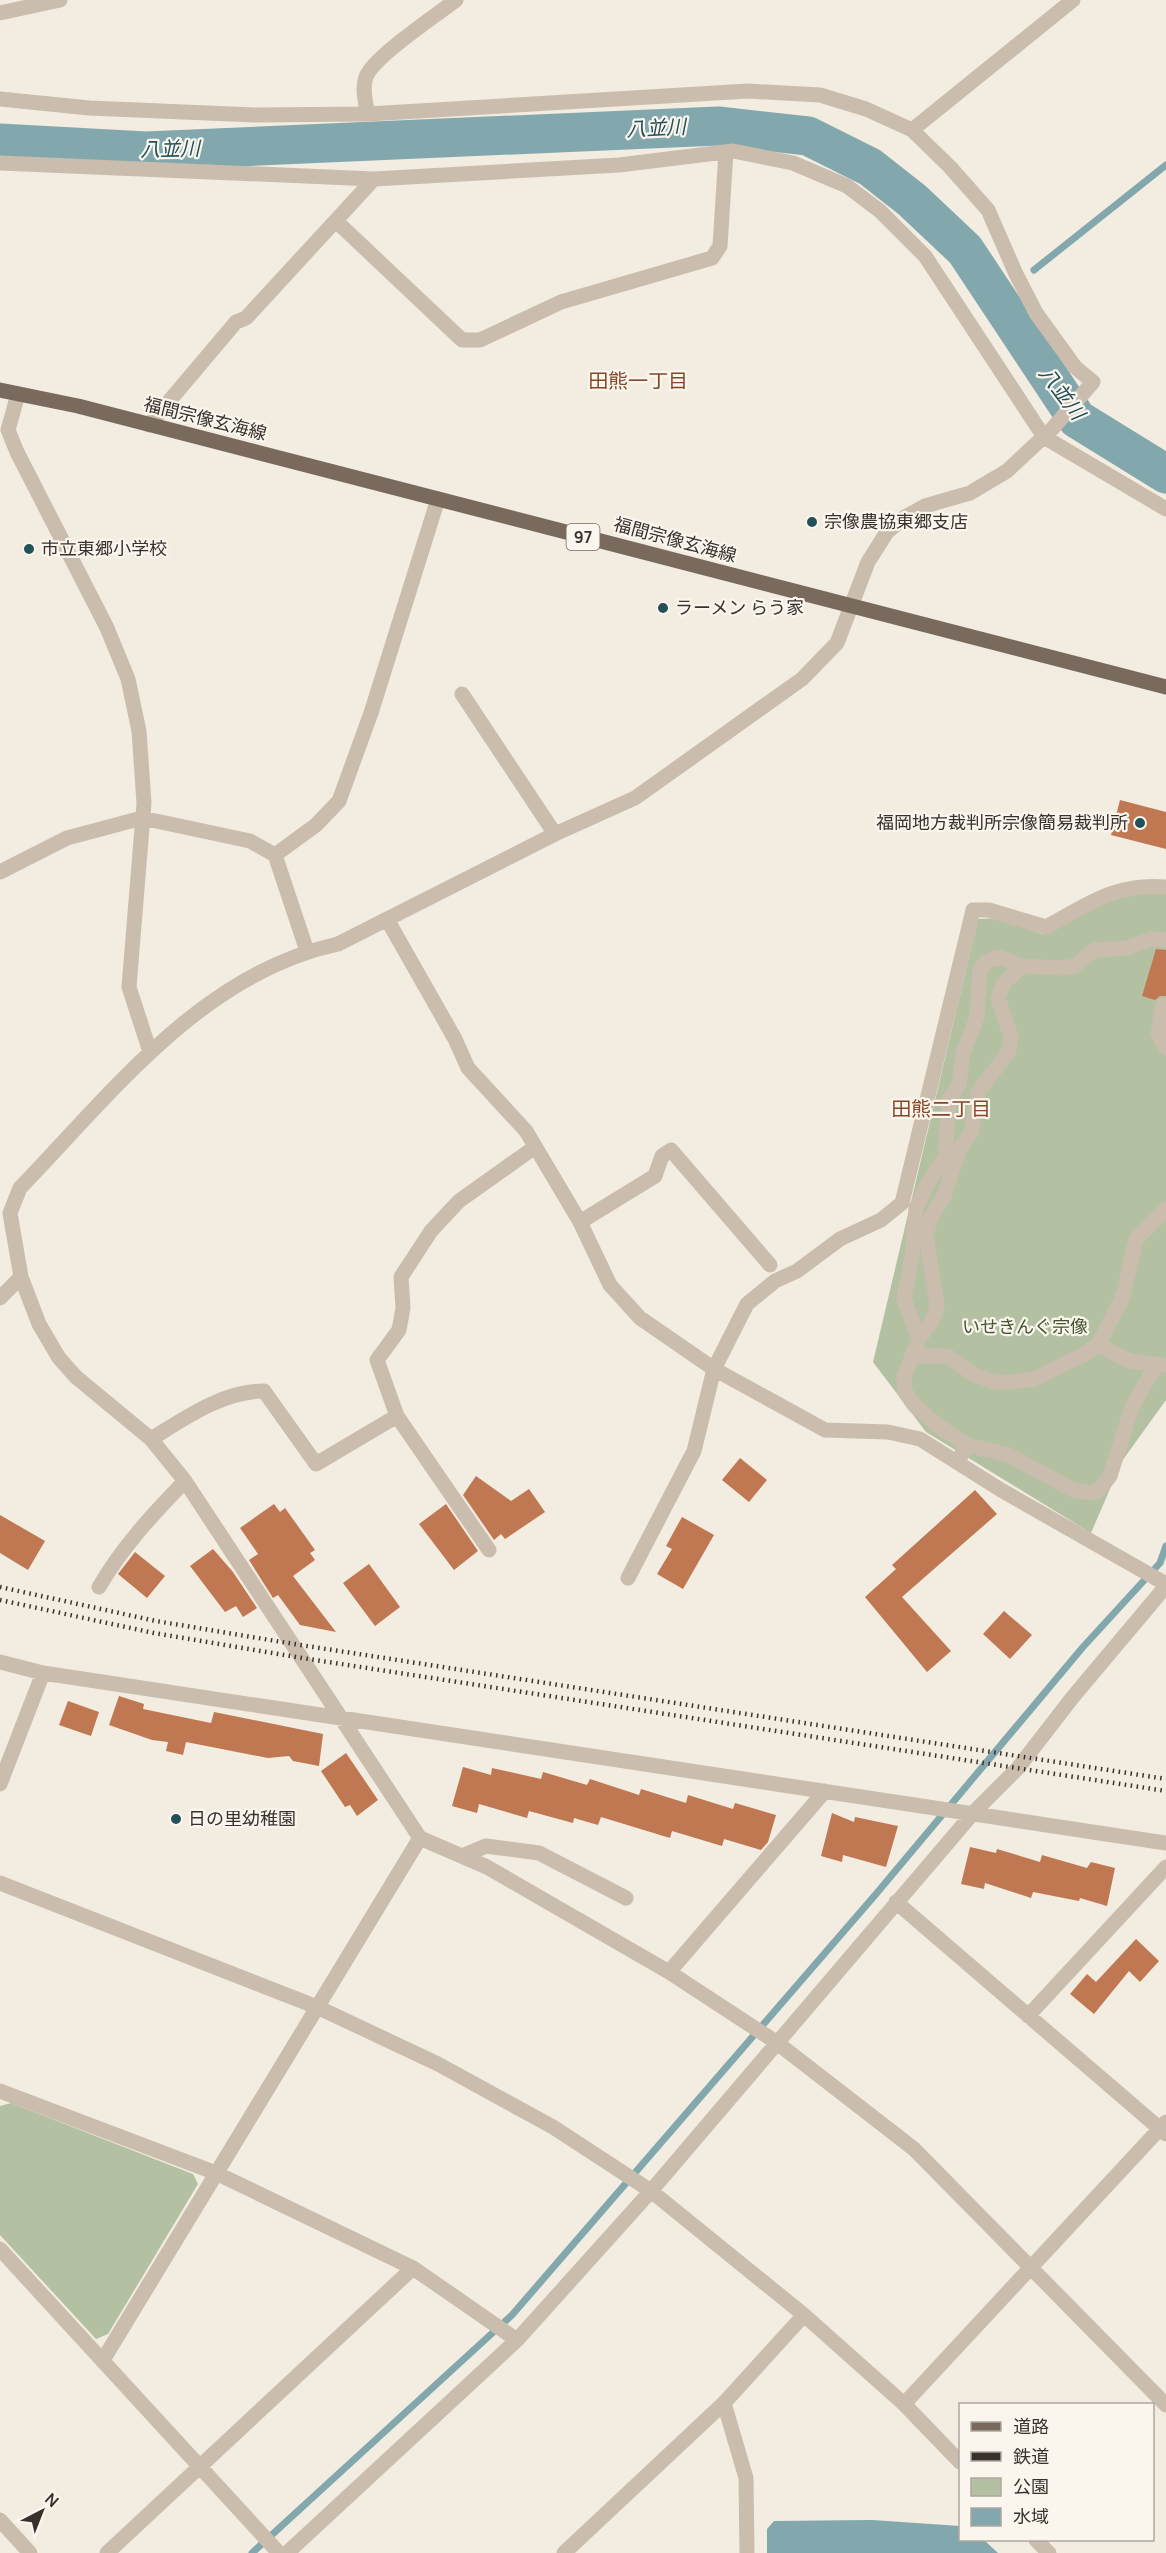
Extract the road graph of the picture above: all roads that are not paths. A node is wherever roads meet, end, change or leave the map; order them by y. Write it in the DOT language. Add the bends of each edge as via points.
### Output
graph roads {
  1 [pos="60,0"];
  2 [pos="456,0"];
  3 [pos="1073,0"];
  4 [pos="0,13"];
  5 [pos="0,99"];
  6 [pos="368,114"];
  7 [pos="912,130"];
  8 [pos="726,152"];
  9 [pos="0,163"];
  10 [pos="374,179"];
  11 [pos="336,221"];
  12 [pos="0,390"];
  13 [pos="18,394"];
  14 [pos="148,425"];
  15 [pos="1048,433"];
  16 [pos="438,499"];
  17 [pos="1166,509"];
  18 [pos="853,606"];
  19 [pos="1166,687"];
  20 [pos="462,694"];
  21 [pos="142,818"];
  22 [pos="555,834"];
  23 [pos="275,855"];
  24 [pos="0,872"];
  25 [pos="1166,887"];
  26 [pos="388,921"];
  27 [pos="1166,940"];
  28 [pos="307,951"];
  29 [pos="1022,966"];
  30 [pos="1163,1005"];
  31 [pos="1166,1048"];
  32 [pos="150,1052"];
  33 [pos="535,1147"];
  34 [pos="952,1155"];
  35 [pos="1166,1209"];
  36 [pos="580,1222"];
  37 [pos="770,1265"];
  38 [pos="21,1278"];
  39 [pos="0,1298"];
  40 [pos="919,1339"];
  41 [pos="1098,1345"];
  42 [pos="912,1356"];
  43 [pos="1161,1365"];
  44 [pos="714,1370"];
  45 [pos="397,1416"];
  46 [pos="151,1439"];
  47 [pos="969,1445"];
  48 [pos="958,1461"];
  49 [pos="185,1480"];
  50 [pos="489,1550"];
  51 [pos="628,1578"];
  52 [pos="1166,1585"];
  53 [pos="99,1587"];
  54 [pos="0,1662"];
  55 [pos="43,1673"];
  56 [pos="339,1718"];
  57 [pos="0,1784"];
  58 [pos="825,1791"];
  59 [pos="974,1812"];
  60 [pos="420,1838"];
  61 [pos="1166,1843"];
  62 [pos="462,1856"];
  63 [pos="1166,1866"];
  64 [pos="0,1883"];
  65 [pos="626,1898"];
  66 [pos="896,1902"];
  67 [pos="669,1972"];
  68 [pos="317,2007"];
  69 [pos="1028,2016"];
  70 [pos="772,2039"];
  71 [pos="0,2091"];
  72 [pos="1164,2128"];
  73 [pos="216,2173"];
  74 [pos="648,2189"];
  75 [pos="0,2248"];
  76 [pos="413,2268"];
  77 [pos="1031,2268"];
  78 [pos="804,2314"];
  79 [pos="506,2332"];
  80 [pos="103,2360"];
  81 [pos="724,2403"];
  82 [pos="904,2404"];
  83 [pos="1166,2405"];
  84 [pos="959,2461"];
  85 [pos="199,2469"];
  86 [pos="0,2520"];
  87 [pos="1037,2541"];
  88 [pos="30,2553"];
  89 [pos="107,2553"];
  90 [pos="279,2553"];
  91 [pos="287,2553"];
  92 [pos="564,2553"];
  93 [pos="747,2553"];
  94 [pos="1049,2553"];
  1 -- 4 [label="street"];
  2 -- 6 [label="street" via="367,74 364,97"];
  3 -- 7 [label="street"];
  5 -- 6 [label="street" via="89,108 243,115"];
  6 -- 7 [label="street" via="747,91 820,95 866,109"];
  7 -- 15 [label="street" via="988,210 1036,313 1075,367 1093,382"];
  8 -- 10 [label="street" via="619,165"];
  8 -- 11 [label="street" via="720,246 712,258 561,302 480,340 462,340"];
  8 -- 15 [label="street" via="765,155 793,163 847,186 880,211 925,256"];
  9 -- 10 [label="street"];
  10 -- 11 [label="street"];
  11 -- 14 [label="street" via="246,318 236,322"];
  12 -- 13 [label="main road, 福間宗像玄海線 / 97"];
  13 -- 14 [label="main road, 福間宗像玄海線 / 97"];
  13 -- 21 [label="street" via="8,430 107,628 128,679 139,731"];
  14 -- 16 [label="main road, 福間宗像玄海線 / 97"];
  15 -- 17 [label="street"];
  15 -- 18 [label="street" via="1007,471 970,493 925,506 887,532 868,562"];
  16 -- 18 [label="main road, 福間宗像玄海線 / 97"];
  16 -- 23 [label="street" via="339,801 316,825"];
  18 -- 19 [label="main road, 福間宗像玄海線 / 97"];
  18 -- 22 [label="street" via="837,643 802,679 635,798"];
  20 -- 22 [label="street"];
  21 -- 23 [label="street" via="250,841"];
  21 -- 24 [label="street" via="67,838"];
  21 -- 32 [label="street" via="129,987"];
  22 -- 26 [label="street"];
  23 -- 28 [label="street"];
  25 -- 44 [label="street" via="1144,885 1104,895 1046,927 989,910 973,910 902,1203 881,1220 840,1239 797,1271 775,1281 747,1304"];
  26 -- 28 [label="street" via="338,944"];
  26 -- 33 [label="street" via="468,1068"];
  27 -- 29 [label="street" via="1094,950 1075,966"];
  28 -- 32 [label="street" via="244,980 196,1012"];
  29 -- 34 [label="street" via="1003,984 999,998 1011,1037 1010,1051 978,1092 971,1133"];
  29 -- 34 [label="street" via="998,957 980,969 977,1017 963,1053 958,1084 949,1100 944,1147"];
  30 -- 31 [label="street" via="1158,1034"];
  32 -- 38 [label="street" via="20,1188 10,1213"];
  33 -- 36 [label="street"];
  33 -- 45 [label="street" via="459,1201 431,1231 401,1277 403,1308 399,1330 377,1360"];
  34 -- 40 [label="street" via="926,1235 937,1305 933,1319"];
  34 -- 40 [label="street" via="916,1208 904,1299"];
  35 -- 41 [label="street" via="1136,1239 1123,1296"];
  36 -- 37 [label="street" via="655,1176 662,1156 671,1150"];
  36 -- 44 [label="street" via="610,1285 640,1318"];
  38 -- 39 [label="street"];
  38 -- 46 [label="street" via="39,1324 59,1358 76,1377"];
  40 -- 42 [label="street"];
  41 -- 42 [label="street" via="1061,1368 1034,1379 1012,1382 995,1382 973,1374 948,1356"];
  41 -- 43 [label="street" via="1129,1360"];
  42 -- 47 [label="street" via="904,1376 904,1392 938,1426"];
  43 -- 47 [label="street" via="1132,1407 1110,1476 1092,1493 1073,1490 1009,1455"];
  44 -- 48 [label="street" via="825,1430 888,1432 920,1439"];
  44 -- 51 [label="street" via="694,1451"];
  45 -- 46 [label="street" via="316,1464 264,1391 246,1391 221,1401"];
  45 -- 50 [label="street"];
  46 -- 49 [label="street"];
  47 -- 48 [label="street"];
  48 -- 52 [label="street"];
  49 -- 53 [label="street" via="143,1523"];
  49 -- 56 [label="street"];
  52 -- 59 [label="street" via="1017,1768"];
  54 -- 55 [label="street"];
  55 -- 56 [label="street"];
  55 -- 57 [label="street"];
  56 -- 58 [label="street"];
  56 -- 60 [label="street"];
  58 -- 59 [label="street"];
  58 -- 67 [label="street"];
  59 -- 61 [label="street"];
  59 -- 66 [label="street"];
  60 -- 62 [label="street"];
  60 -- 68 [label="street"];
  62 -- 65 [label="street" via="486,1846 539,1853"];
  62 -- 67 [label="street"];
  63 -- 69 [label="street"];
  64 -- 68 [label="street"];
  66 -- 69 [label="street"];
  66 -- 70 [label="street"];
  67 -- 70 [label="street"];
  68 -- 73 [label="street"];
  68 -- 74 [label="street" via="448,2070 553,2127"];
  69 -- 72 [label="street"];
  70 -- 74 [label="street"];
  70 -- 77 [label="street" via="914,2149"];
  71 -- 73 [label="street"];
  72 -- 77 [label="street"];
  73 -- 76 [label="street"];
  73 -- 80 [label="street"];
  74 -- 78 [label="street"];
  74 -- 79 [label="street"];
  75 -- 80 [label="street"];
  76 -- 79 [label="street"];
  76 -- 85 [label="street"];
  77 -- 82 [label="street"];
  77 -- 83 [label="street"];
  78 -- 81 [label="street"];
  78 -- 82 [label="street"];
  79 -- 91 [label="street"];
  80 -- 85 [label="street"];
  81 -- 92 [label="street"];
  81 -- 93 [label="street" via="746,2478"];
  82 -- 84 [label="street"];
  85 -- 89 [label="street"];
  85 -- 90 [label="street"];
  86 -- 88 [label="street"];
  87 -- 94 [label="street"];
}
